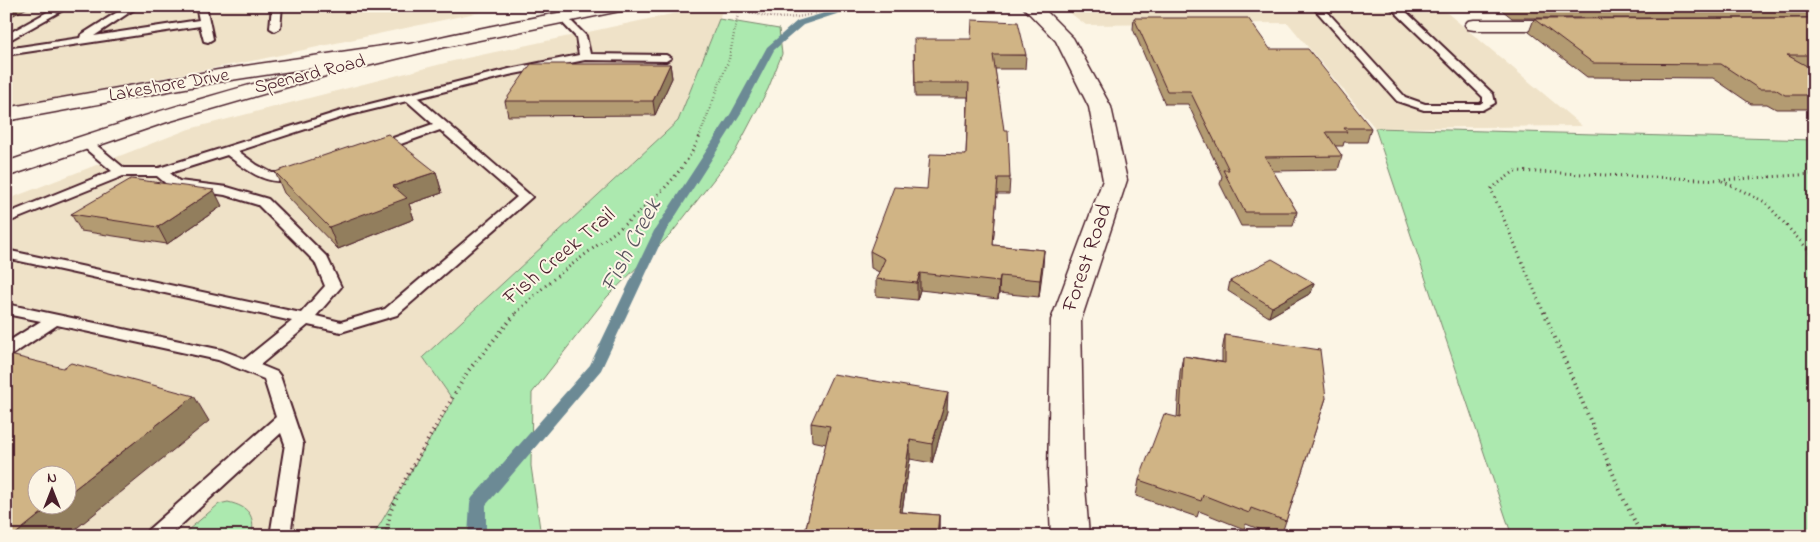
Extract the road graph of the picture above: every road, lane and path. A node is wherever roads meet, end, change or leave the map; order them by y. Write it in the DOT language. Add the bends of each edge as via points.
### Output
graph roads {
  1 [pos="65,6"];
  2 [pos="134,6"];
  3 [pos="201,6"];
  4 [pos="277,6"];
  5 [pos="620,6"];
  6 [pos="730,6"];
  7 [pos="833,6"];
  8 [pos="1031,6"];
  9 [pos="1317,6"];
  10 [pos="1394,6"];
  11 [pos="739,9"];
  12 [pos="571,13"];
  13 [pos="204,22"];
  14 [pos="1474,25"];
  15 [pos="1584,25"];
  16 [pos="275,28"];
  17 [pos="208,39"];
  18 [pos="6,40"];
  19 [pos="80,41"];
  20 [pos="422,46"];
  21 [pos="6,52"];
  22 [pos="585,57"];
  23 [pos="666,58"];
  24 [pos="218,76"];
  25 [pos="234,94"];
  26 [pos="409,97"];
  27 [pos="6,115"];
  28 [pos="442,125"];
  29 [pos="85,142"];
  30 [pos="229,150"];
  31 [pos="361,153"];
  32 [pos="6,170"];
  33 [pos="121,172"];
  34 [pos="160,172"];
  35 [pos="307,172"];
  36 [pos="1814,174"];
  37 [pos="1721,180"];
  38 [pos="6,219"];
  39 [pos="6,254"];
  40 [pos="1814,256"];
  41 [pos="6,309"];
  42 [pos="305,319"];
  43 [pos="54,320"];
  44 [pos="6,350"];
  45 [pos="247,366"];
  46 [pos="285,419"];
  47 [pos="155,536"];
  48 [pos="280,536"];
  49 [pos="386,536"];
  50 [pos="1070,536"];
  51 [pos="1642,536"];
  1 -- 18 [label="lane"];
  2 -- 19 [label="lane"];
  3 -- 13 [label="lane"];
  4 -- 16 [label="lane"];
  5 -- 12 [label="street, Spenard Road"];
  6 -- 11 [label="path"];
  7 -- 11 [label="path" via="811,15 775,19"];
  8 -- 50 [label="street, Forest Road" via="1064,38 1100,107 1115,180 1066,320 1066,474"];
  9 -- 10 [label="lane" via="1401,99 1424,107 1482,107 1489,103 1488,96"];
  11 -- 49 [label="path, Fish Creek Trail" via="729,59 699,138 683,168 637,214 544,287 492,341 468,371 406,478 390,512"];
  12 -- 20 [label="street, Spenard Road"];
  12 -- 22 [label="lane"];
  13 -- 17 [label="lane"];
  13 -- 19 [label="lane"];
  14 -- 15 [label="street"];
  19 -- 21 [label="lane"];
  20 -- 24 [label="street, Lakeshore Drive"];
  20 -- 25 [label="street, Spenard Road"];
  22 -- 23 [label="lane"];
  22 -- 26 [label="lane"];
  24 -- 25 [label="street" via="255,76 255,81"];
  24 -- 27 [label="street, Lakeshore Drive"];
  25 -- 29 [label="street, Spenard Road"];
  26 -- 28 [label="lane"];
  26 -- 30 [label="lane" via="342,114"];
  28 -- 31 [label="lane"];
  28 -- 42 [label="lane" via="525,197 391,312 341,327"];
  29 -- 32 [label="street, Spenard Road"];
  29 -- 33 [label="lane"];
  30 -- 34 [label="lane"];
  30 -- 35 [label="lane" via="262,175 289,178"];
  33 -- 34 [label="lane"];
  33 -- 38 [label="lane"];
  34 -- 42 [label="lane" via="175,184 227,191 263,202 322,260 332,288"];
  36 -- 37 [label="path"];
  37 -- 40 [label="path" via="1765,202"];
  37 -- 51 [label="path" via="1515,171 1491,189"];
  39 -- 42 [label="lane"];
  41 -- 43 [label="lane"];
  42 -- 45 [label="lane"];
  43 -- 44 [label="lane"];
  43 -- 45 [label="lane" via="222,356"];
  45 -- 46 [label="lane" via="271,376"];
  46 -- 47 [label="lane"];
  46 -- 48 [label="lane" via="294,444"];
}
